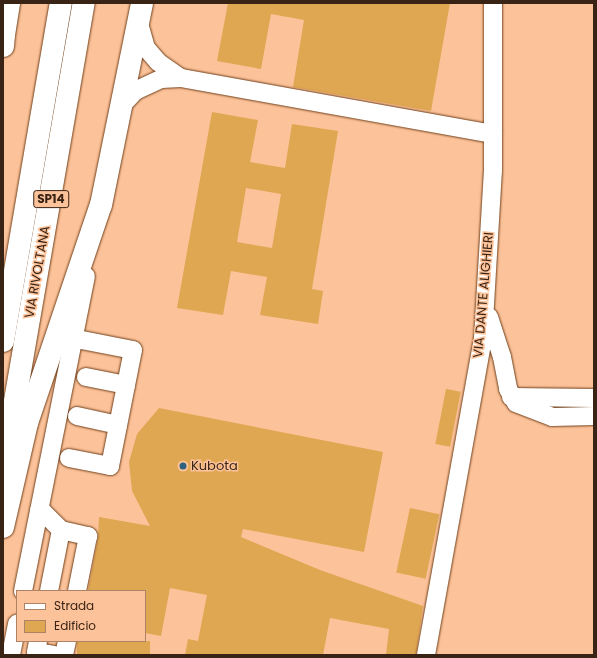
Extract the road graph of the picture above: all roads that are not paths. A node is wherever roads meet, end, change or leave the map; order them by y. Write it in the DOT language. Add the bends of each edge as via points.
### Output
graph roads {
  1 [pos="9,3"];
  2 [pos="61,3"];
  3 [pos="84,3"];
  4 [pos="493,3"];
  5 [pos="140,11"];
  6 [pos="3,39"];
  7 [pos="181,78"];
  8 [pos="123,104"];
  9 [pos="493,134"];
  10 [pos="101,205"];
  11 [pos="486,305"];
  12 [pos="72,338"];
  13 [pos="3,341"];
  14 [pos="86,377"];
  15 [pos="126,386"];
  16 [pos="511,397"];
  17 [pos="594,398"];
  18 [pos="77,416"];
  19 [pos="594,416"];
  20 [pos="118,425"];
  21 [pos="69,458"];
  22 [pos="3,470"];
  23 [pos="38,511"];
  24 [pos="3,528"];
  25 [pos="61,530"];
  26 [pos="23,590"];
  27 [pos="49,590"];
  28 [pos="77,590"];
  29 [pos="16,629"];
  30 [pos="38,642"];
  31 [pos="67,642"];
  32 [pos="11,655"];
  33 [pos="54,655"];
  34 [pos="64,655"];
  35 [pos="426,655"];
  1 -- 6 [label="main road"];
  2 -- 13 [label="main road, VIA RIVOLTANA / SP14"];
  3 -- 22 [label="main road, VIA RIVOLTANA / SP14"];
  4 -- 9 [label="street, VIA DANTE ALIGHIERI"];
  5 -- 7 [label="street" via="146,48 158,62"];
  5 -- 8 [label="main road"];
  7 -- 8 [label="street" via="161,79 135,91"];
  7 -- 9 [label="street"];
  8 -- 10 [label="main road"];
  9 -- 11 [label="street, VIA DANTE ALIGHIERI"];
  10 -- 12 [label="street"];
  10 -- 24 [label="main road" via="27,423"];
  11 -- 16 [label="street"];
  11 -- 35 [label="street, VIA DANTE ALIGHIERI" via="483,338"];
  12 -- 15 [label="street" via="133,350"];
  12 -- 23 [label="street"];
  14 -- 15 [label="street"];
  15 -- 20 [label="street"];
  16 -- 17 [label="street"];
  16 -- 19 [label="street" via="519,404 552,417"];
  18 -- 20 [label="street"];
  20 -- 21 [label="street" via="110,466"];
  23 -- 25 [label="street" via="44,512"];
  23 -- 26 [label="street"];
  25 -- 27 [label="street"];
  25 -- 28 [label="street" via="88,536"];
  29 -- 32 [label="street"];
  30 -- 33 [label="street" via="36,652"];
  31 -- 34 [label="street"];
}
